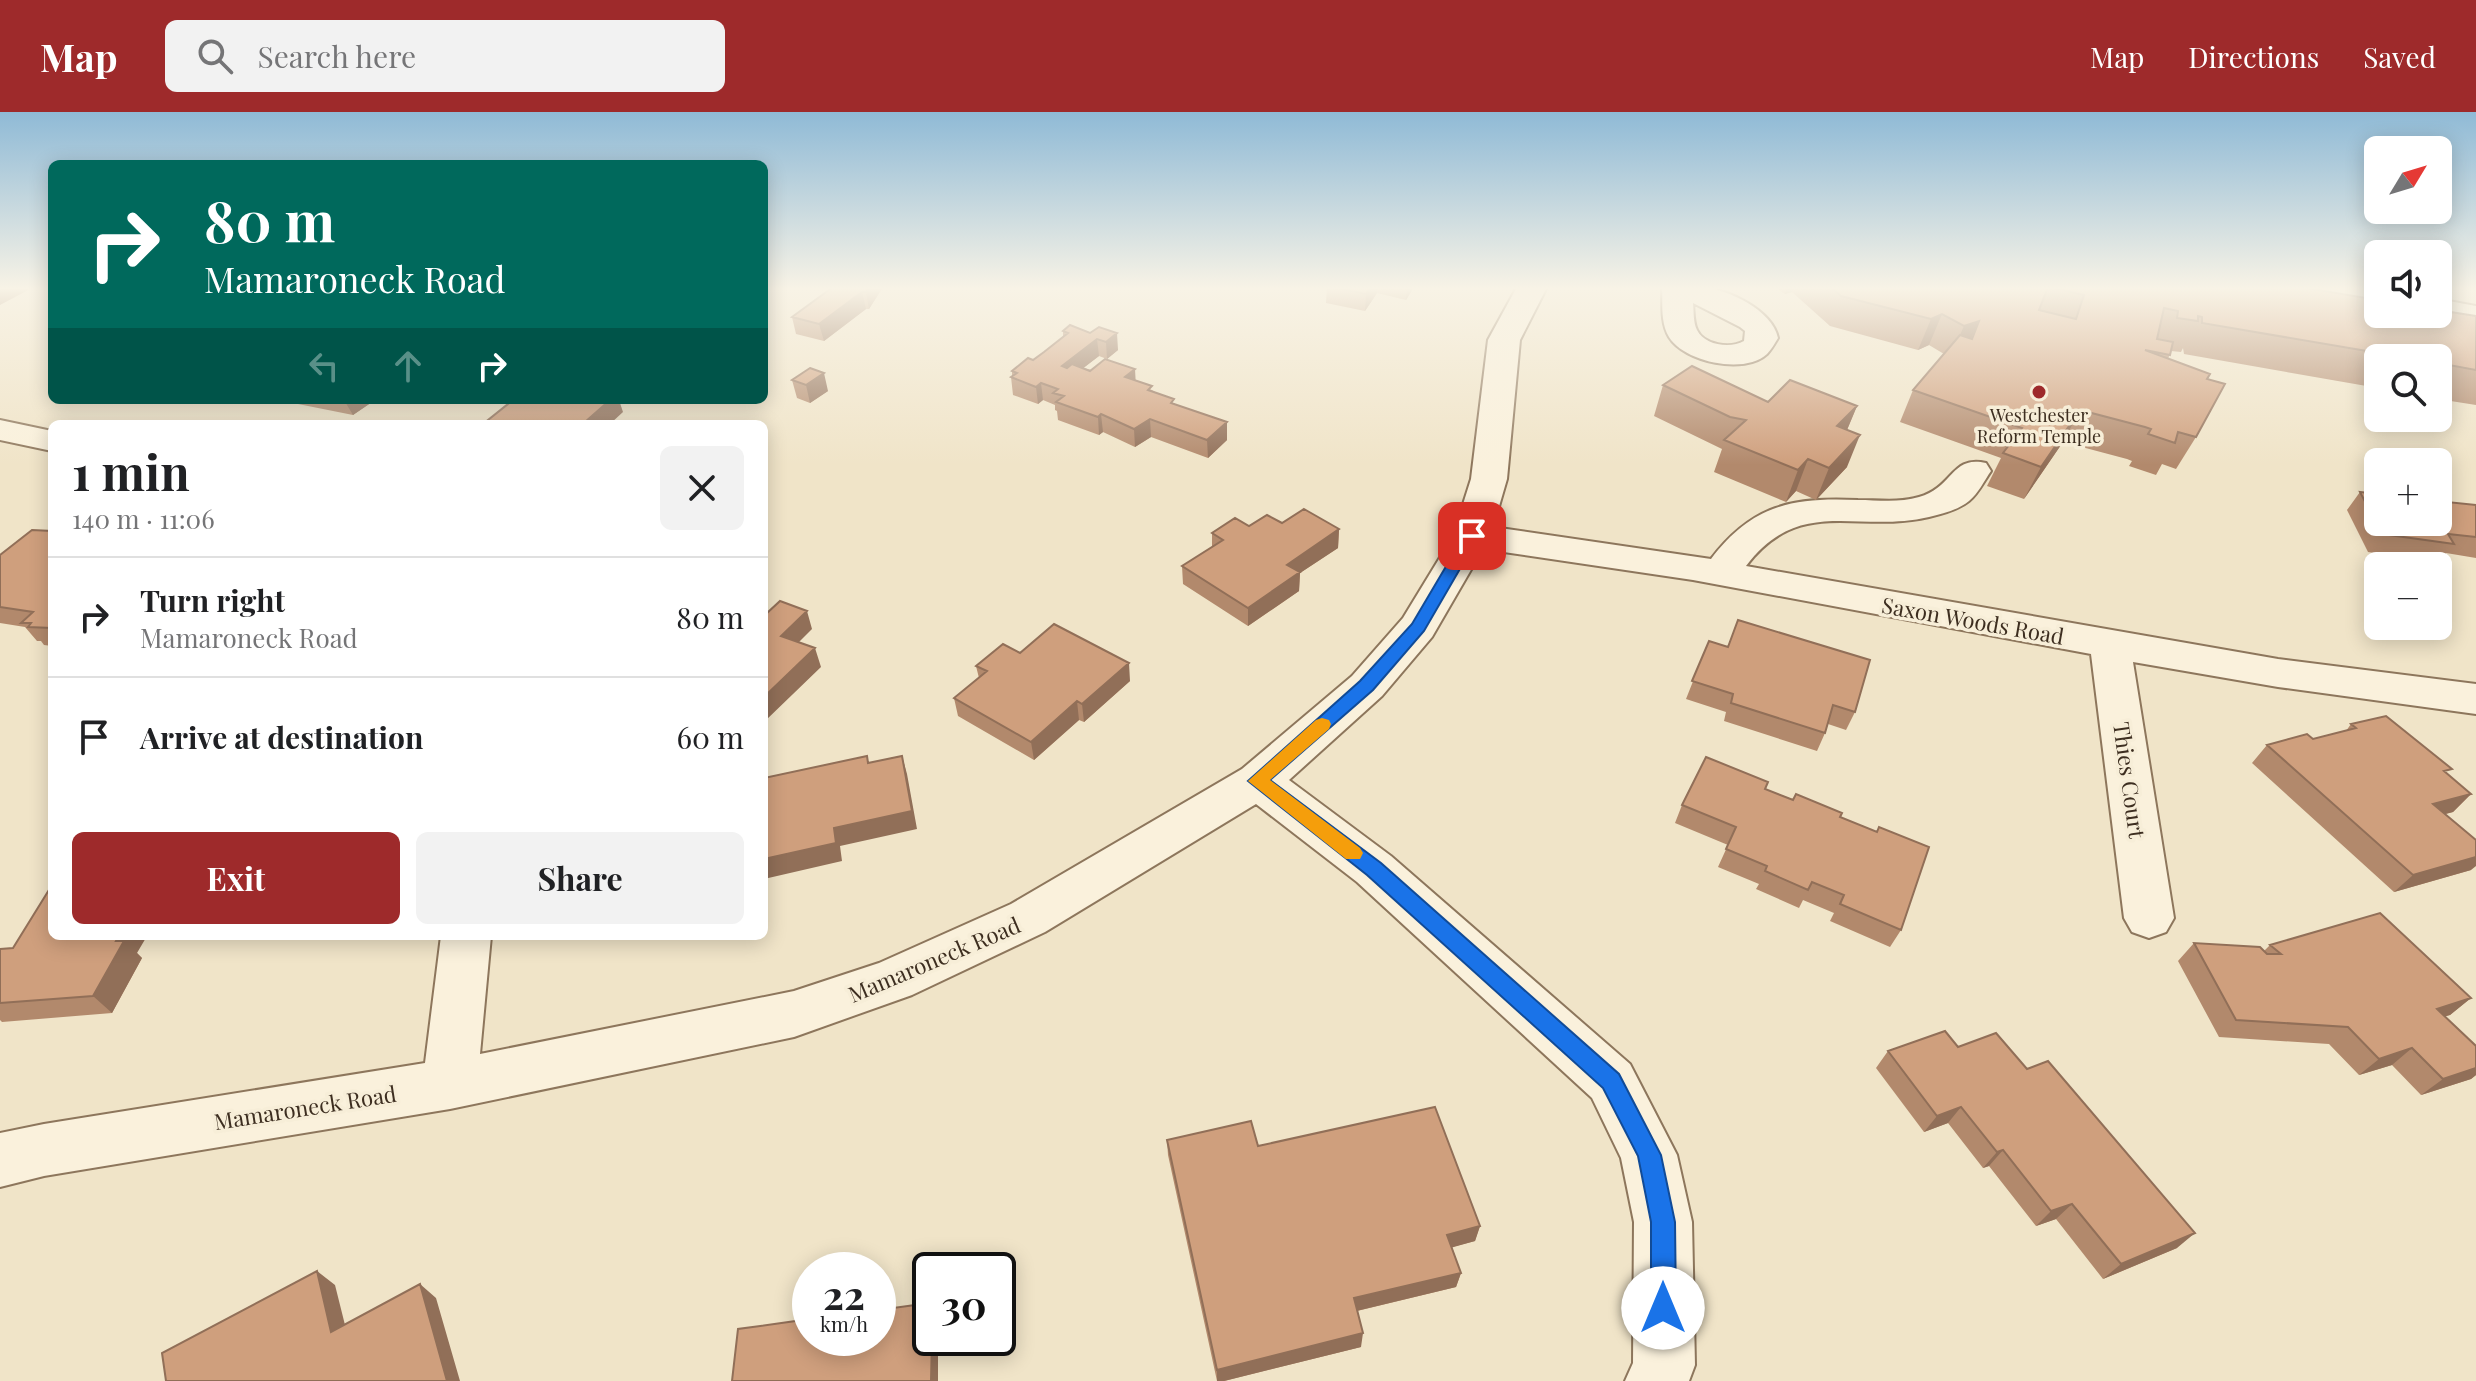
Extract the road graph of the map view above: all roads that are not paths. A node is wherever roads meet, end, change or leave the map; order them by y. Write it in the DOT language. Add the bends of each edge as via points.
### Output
graph roads {
  1 [pos="1503,346"];
  2 [pos="0,430"];
  3 [pos="48,440"];
  4 [pos="1973,471"];
  5 [pos="1472,536"];
  6 [pos="1721,573"];
  7 [pos="2110,643"];
  8 [pos="2476,699"];
  9 [pos="1258,781"];
  10 [pos="2149,918"];
  11 [pos="466,940"];
  12 [pos="450,1084"];
  13 [pos="0,1160"];
  14 [pos="1657,1381"];
  1 -- 5 [label="street, Mamaroneck Road" via="1489,479"];
  2 -- 3 [label="street"];
  4 -- 6 [label="street" via="1956,494 1931,504 1897,510 1808,509 1773,521 1746,539"];
  5 -- 6 [label="street, Saxon Woods Road"];
  5 -- 9 [label="street, Mamaroneck Road" via="1418,627 1367,686"];
  6 -- 7 [label="street, Saxon Woods Road"];
  7 -- 8 [label="street, Saxon Woods Road" via="2278,673"];
  7 -- 10 [label="street, Thies Court"];
  9 -- 12 [label="street, Mamaroneck Road" via="1028,918 894,980 794,1014"];
  9 -- 14 [label="street" via="1374,869 1611,1081 1649,1155 1663,1222 1664,1365"];
  11 -- 12 [label="street"];
  12 -- 13 [label="street, Mamaroneck Road"];
}
